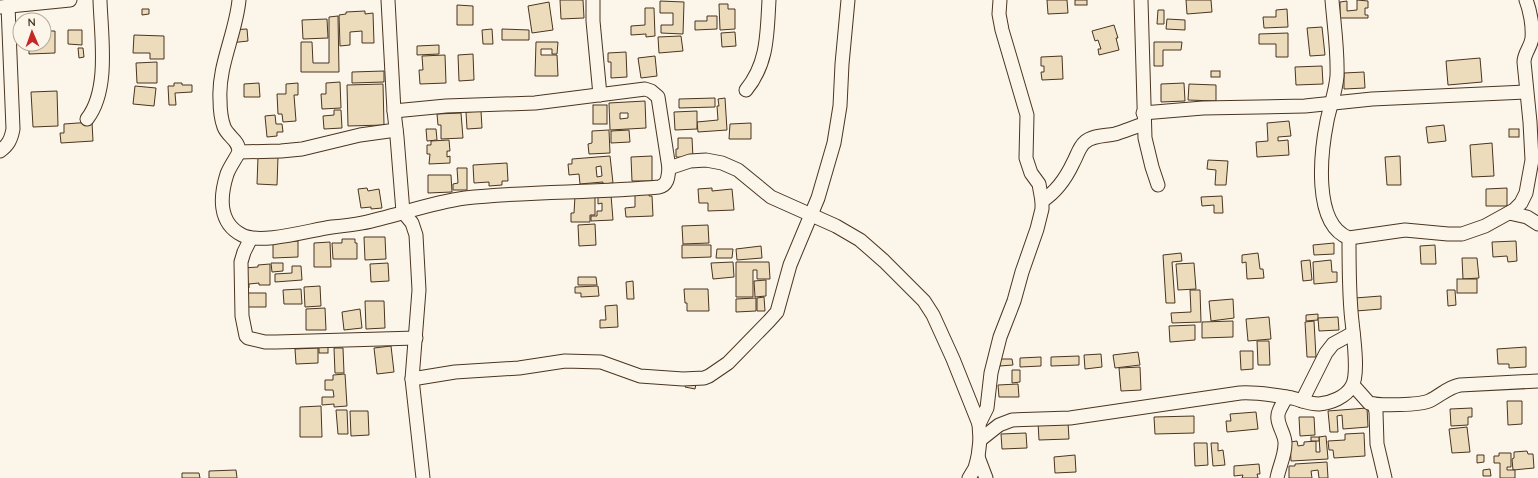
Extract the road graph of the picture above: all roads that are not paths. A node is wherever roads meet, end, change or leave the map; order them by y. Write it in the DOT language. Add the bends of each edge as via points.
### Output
graph roads {
  1 [pos="70,0"];
  2 [pos="100,0"];
  3 [pos="239,0"];
  4 [pos="388,0"];
  5 [pos="593,0"];
  6 [pos="769,0"];
  7 [pos="848,0"];
  8 [pos="1000,0"];
  9 [pos="1141,0"];
  10 [pos="1332,0"];
  11 [pos="1526,0"];
  12 [pos="4,6"];
  13 [pos="1535,33"];
  14 [pos="746,90"];
  15 [pos="1526,92"];
  16 [pos="600,95"];
  17 [pos="1331,105"];
  18 [pos="394,111"];
  19 [pos="1144,118"];
  20 [pos="87,119"];
  21 [pos="396,130"];
  22 [pos="0,151"];
  23 [pos="239,152"];
  24 [pos="1534,159"];
  25 [pos="669,168"];
  26 [pos="1538,179"];
  27 [pos="1158,185"];
  28 [pos="1042,201"];
  29 [pos="403,212"];
  30 [pos="1509,213"];
  31 [pos="810,214"];
  32 [pos="1538,224"];
  33 [pos="251,238"];
  34 [pos="1349,238"];
  35 [pos="1353,333"];
  36 [pos="416,338"];
  37 [pos="412,379"];
  38 [pos="1538,381"];
  39 [pos="1353,385"];
  40 [pos="1286,397"];
  41 [pos="1302,401"];
  42 [pos="1374,404"];
  43 [pos="979,424"];
  44 [pos="980,440"];
  45 [pos="978,457"];
  46 [pos="423,478"];
  47 [pos="969,478"];
  48 [pos="986,478"];
  49 [pos="1277,478"];
  50 [pos="1385,478"];
  1 -- 12 [label="street"];
  2 -- 20 [label="street" via="102,73 97,102"];
  3 -- 23 [label="street" via="220,88 224,127 238,144"];
  4 -- 18 [label="street"];
  5 -- 16 [label="street"];
  6 -- 14 [label="street" via="765,50 760,69"];
  7 -- 31 [label="street" via="839,113 834,143 818,198"];
  8 -- 28 [label="street" via="1002,30 1027,115 1026,158 1031,173 1039,184"];
  9 -- 19 [label="street"];
  10 -- 17 [label="street" via="1337,77"];
  11 -- 13 [label="street"];
  12 -- 22 [label="street" via="13,129 7,146"];
  13 -- 15 [label="street" via="1524,55"];
  15 -- 17 [label="street" via="1372,99"];
  15 -- 24 [label="street"];
  16 -- 18 [label="street"];
  16 -- 25 [label="street" via="645,89 655,94 658,98"];
  17 -- 19 [label="street" via="1203,108"];
  17 -- 34 [label="street" via="1324,137 1324,205 1332,225"];
  18 -- 21 [label="street"];
  19 -- 27 [label="street" via="1148,154"];
  19 -- 28 [label="street" via="1116,134 1086,141 1060,185"];
  21 -- 23 [label="street" via="360,135 302,149"];
  21 -- 29 [label="street"];
  23 -- 33 [label="street" via="225,182 223,211 228,225 241,235"];
  24 -- 26 [label="street"];
  24 -- 30 [label="street" via="1526,193 1521,203"];
  25 -- 29 [label="street" via="668,180 659,188 498,195 423,206"];
  25 -- 31 [label="street" via="690,161 722,163 738,170 771,197"];
  28 -- 43 [label="street" via="1042,209 1014,301 1000,337 991,373 987,408"];
  29 -- 33 [label="street" via="362,223"];
  29 -- 36 [label="street" via="415,229 419,290"];
  30 -- 32 [label="street" via="1527,217"];
  30 -- 34 [label="street" via="1485,226 1462,234 1405,230"];
  31 -- 37 [label="street" via="790,264 776,312 728,363 709,376 683,379 646,377 630,374 601,362 566,361"];
  31 -- 43 [label="street" via="860,240 924,301 953,359"];
  33 -- 36 [label="street" via="241,262 242,316 246,337 265,342"];
  34 -- 35 [label="street"];
  35 -- 39 [label="street"];
  35 -- 41 [label="street" via="1333,344 1326,353"];
  36 -- 37 [label="street"];
  37 -- 46 [label="street"];
  38 -- 42 [label="street" via="1460,385 1424,403"];
  39 -- 41 [label="street" via="1347,393 1331,401 1319,404"];
  39 -- 42 [label="street" via="1366,402"];
  40 -- 41 [label="street"];
  40 -- 44 [label="street" via="1240,393 1070,418 1012,420 999,425"];
  40 -- 49 [label="street" via="1278,416 1285,446"];
  42 -- 50 [label="street" via="1377,444"];
  43 -- 44 [label="street"];
  44 -- 45 [label="street"];
  45 -- 47 [label="street"];
  45 -- 48 [label="street"];
}
